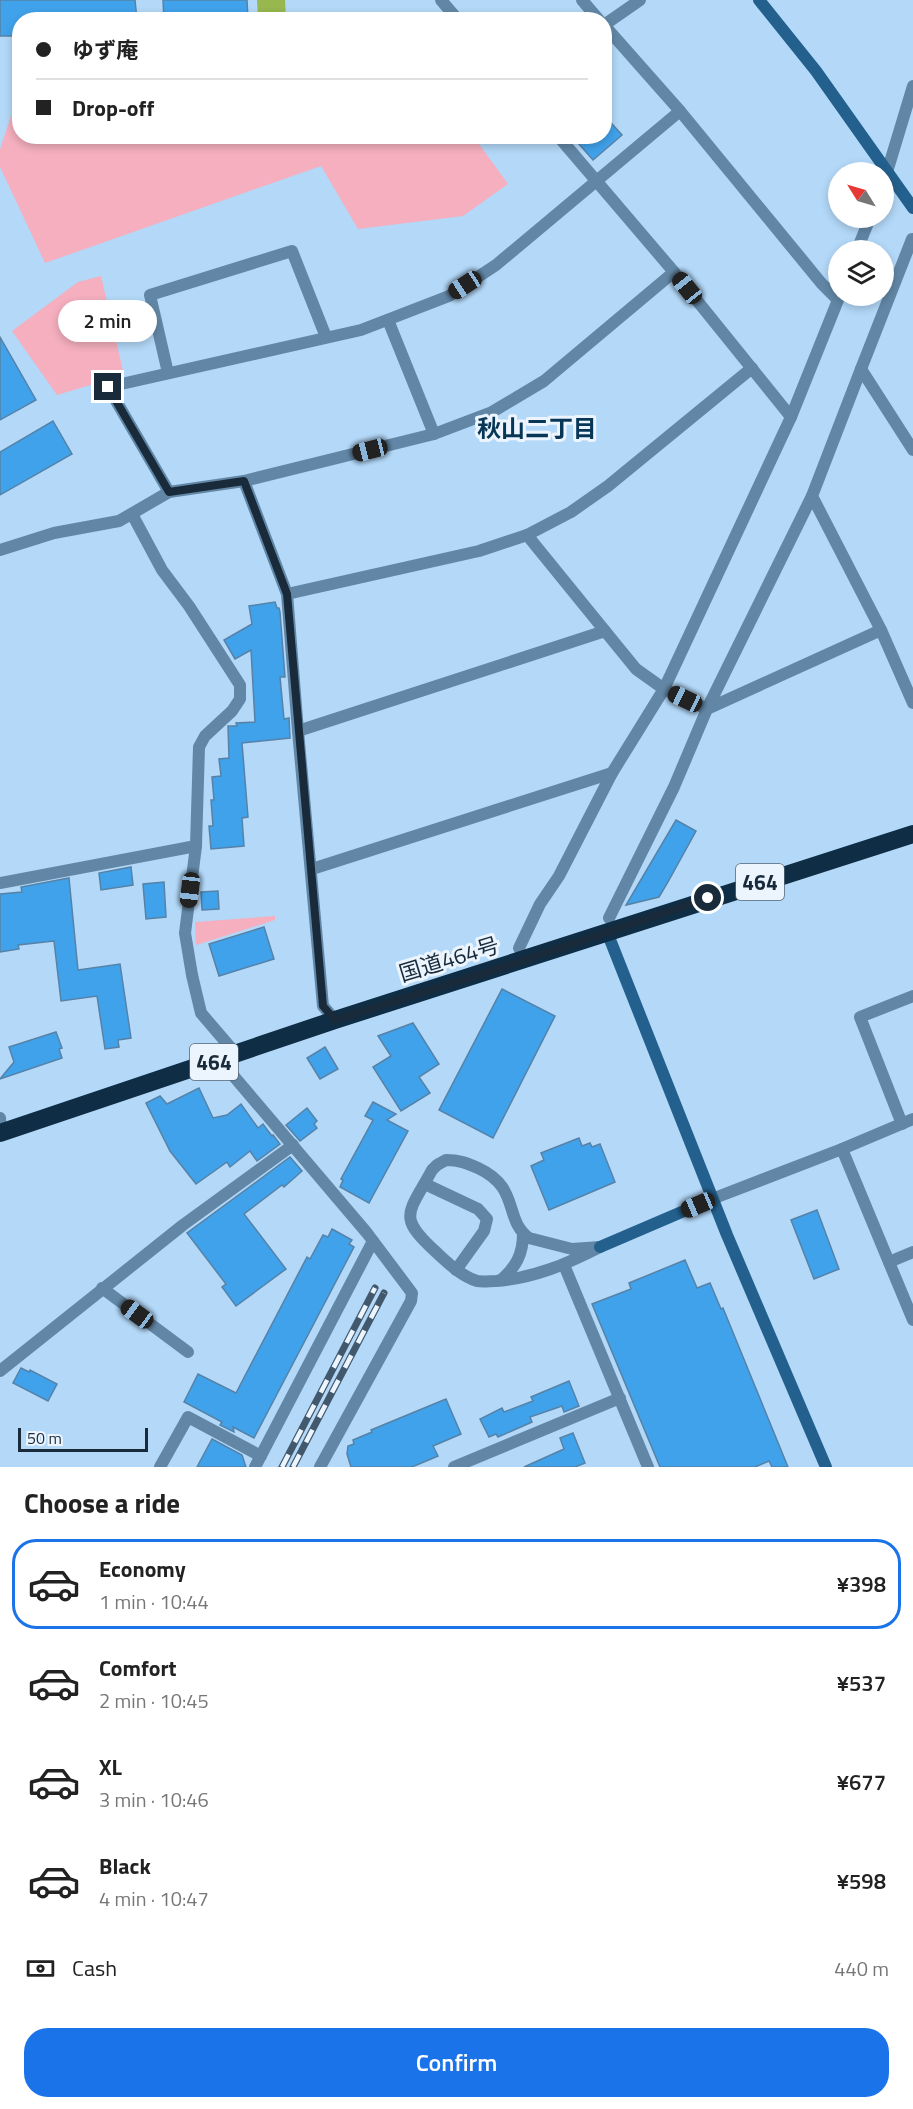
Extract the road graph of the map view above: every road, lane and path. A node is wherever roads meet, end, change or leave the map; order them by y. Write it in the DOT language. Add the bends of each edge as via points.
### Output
graph roads {
  1 [pos="441,0"];
  2 [pos="582,0"];
  3 [pos="640,0"];
  4 [pos="759,0"];
  5 [pos="451,12"];
  6 [pos="592,12"];
  7 [pos="612,19"];
  8 [pos="612,34"];
  9 [pos="913,86"];
  10 [pos="680,111"];
  11 [pos="565,144"];
  12 [pos="877,162"];
  13 [pos="890,162"];
  14 [pos="596,181"];
  15 [pos="894,185"];
  16 [pos="913,208"];
  17 [pos="912,239"];
  18 [pos="674,272"];
  19 [pos="828,290"];
  20 [pos="836,306"];
  21 [pos="388,320"];
  22 [pos="326,337"];
  23 [pos="752,368"];
  24 [pos="861,369"];
  25 [pos="168,373"];
  26 [pos="791,417"];
  27 [pos="434,434"];
  28 [pos="913,450"];
  29 [pos="244,481"];
  30 [pos="169,492"];
  31 [pos="813,496"];
  32 [pos="132,514"];
  33 [pos="527,536"];
  34 [pos="0,550"];
  35 [pos="287,594"];
  36 [pos="881,630"];
  37 [pos="605,631"];
  38 [pos="664,688"];
  39 [pos="913,703"];
  40 [pos="706,709"];
  41 [pos="298,731"];
  42 [pos="612,773"];
  43 [pos="913,834"];
  44 [pos="196,846"];
  45 [pos="312,869"];
  46 [pos="0,883"];
  47 [pos="608,925"];
  48 [pos="519,948"];
  49 [pos="913,996"];
  50 [pos="335,1020"];
  51 [pos="228,1057"];
  52 [pos="907,1121"];
  53 [pos="0,1128"];
  54 [pos="293,1145"];
  55 [pos="842,1149"];
  56 [pos="425,1184"];
  57 [pos="712,1199"];
  58 [pos="523,1234"];
  59 [pos="373,1241"];
  60 [pos="600,1246"];
  61 [pos="913,1252"];
  62 [pos="889,1262"];
  63 [pos="564,1265"];
  64 [pos="456,1270"];
  65 [pos="501,1280"];
  66 [pos="102,1288"];
  67 [pos="913,1320"];
  68 [pos="188,1352"];
  69 [pos="0,1371"];
  70 [pos="620,1398"];
  71 [pos="258,1461"];
  72 [pos="160,1467"];
  73 [pos="320,1467"];
  74 [pos="454,1467"];
  75 [pos="648,1467"];
  76 [pos="826,1467"];
  1 -- 5 [label="street"];
  2 -- 6 [label="street"];
  3 -- 7 [label="street"];
  4 -- 12 [label="street" via="816,71"];
  8 -- 10 [label="street"];
  9 -- 13 [label="street"];
  10 -- 14 [label="street"];
  10 -- 19 [label="street"];
  11 -- 14 [label="street"];
  14 -- 18 [label="street"];
  14 -- 21 [label="street" via="496,265 449,296"];
  15 -- 16 [label="street"];
  17 -- 24 [label="street"];
  18 -- 23 [label="street"];
  18 -- 27 [label="street" via="544,381 492,412"];
  20 -- 26 [label="street"];
  21 -- 22 [label="street"];
  21 -- 27 [label="street"];
  22 -- 25 [label="street"];
  22 -- 25 [label="street" via="292,251 150,295"];
  23 -- 26 [label="street"];
  23 -- 33 [label="street" via="608,486"];
  24 -- 28 [label="street"];
  24 -- 31 [label="street"];
  25 -- 30 [label="street" via="108,387"];
  26 -- 38 [label="street"];
  27 -- 29 [label="street"];
  29 -- 30 [label="street"];
  29 -- 35 [label="street"];
  30 -- 32 [label="street"];
  31 -- 36 [label="street"];
  31 -- 40 [label="street"];
  32 -- 34 [label="street" via="119,521 54,533"];
  32 -- 44 [label="street" via="162,570 240,685 240,699 232,711 198,747"];
  33 -- 35 [label="street"];
  33 -- 37 [label="street"];
  35 -- 41 [label="street"];
  36 -- 39 [label="street"];
  36 -- 40 [label="street"];
  37 -- 38 [label="street" via="636,669"];
  37 -- 41 [label="street"];
  38 -- 40 [label="street"];
  38 -- 42 [label="street"];
  40 -- 47 [label="street" via="674,787"];
  41 -- 45 [label="street"];
  42 -- 45 [label="street"];
  42 -- 48 [label="street"];
  43 -- 47 [label="highway, 国道464号 / 464"];
  44 -- 46 [label="street"];
  44 -- 51 [label="street" via="185,933 201,1013"];
  45 -- 50 [label="street" via="323,1006"];
  47 -- 50 [label="highway, 国道464号 / 464"];
  47 -- 57 [label="street"];
  49 -- 52 [label="street" via="860,1017"];
  50 -- 51 [label="highway, 国道464号 / 464"];
  51 -- 53 [label="highway, 国道464号 / 464"];
  51 -- 54 [label="street"];
  52 -- 55 [label="street"];
  54 -- 59 [label="street"];
  54 -- 66 [label="street"];
  55 -- 57 [label="street"];
  55 -- 62 [label="street"];
  56 -- 58 [label="street" via="437,1165 446,1160 463,1161 490,1174 503,1186"];
  56 -- 64 [label="street" via="409,1214 410,1223"];
  56 -- 64 [label="street" via="478,1209 487,1219 484,1231"];
  57 -- 60 [label="street"];
  57 -- 76 [label="street"];
  58 -- 60 [label="street" via="572,1249"];
  58 -- 65 [label="street" via="516,1265"];
  59 -- 71 [label="street"];
  59 -- 73 [label="street" via="412,1293 411,1301"];
  60 -- 63 [label="street"];
  61 -- 62 [label="street"];
  62 -- 67 [label="street"];
  63 -- 65 [label="street" via="527,1277"];
  63 -- 70 [label="street"];
  64 -- 65 [label="street" via="479,1281"];
  66 -- 68 [label="street"];
  66 -- 69 [label="street"];
  70 -- 74 [label="street"];
  70 -- 75 [label="street"];
  71 -- 72 [label="street" via="188,1417"];
}
